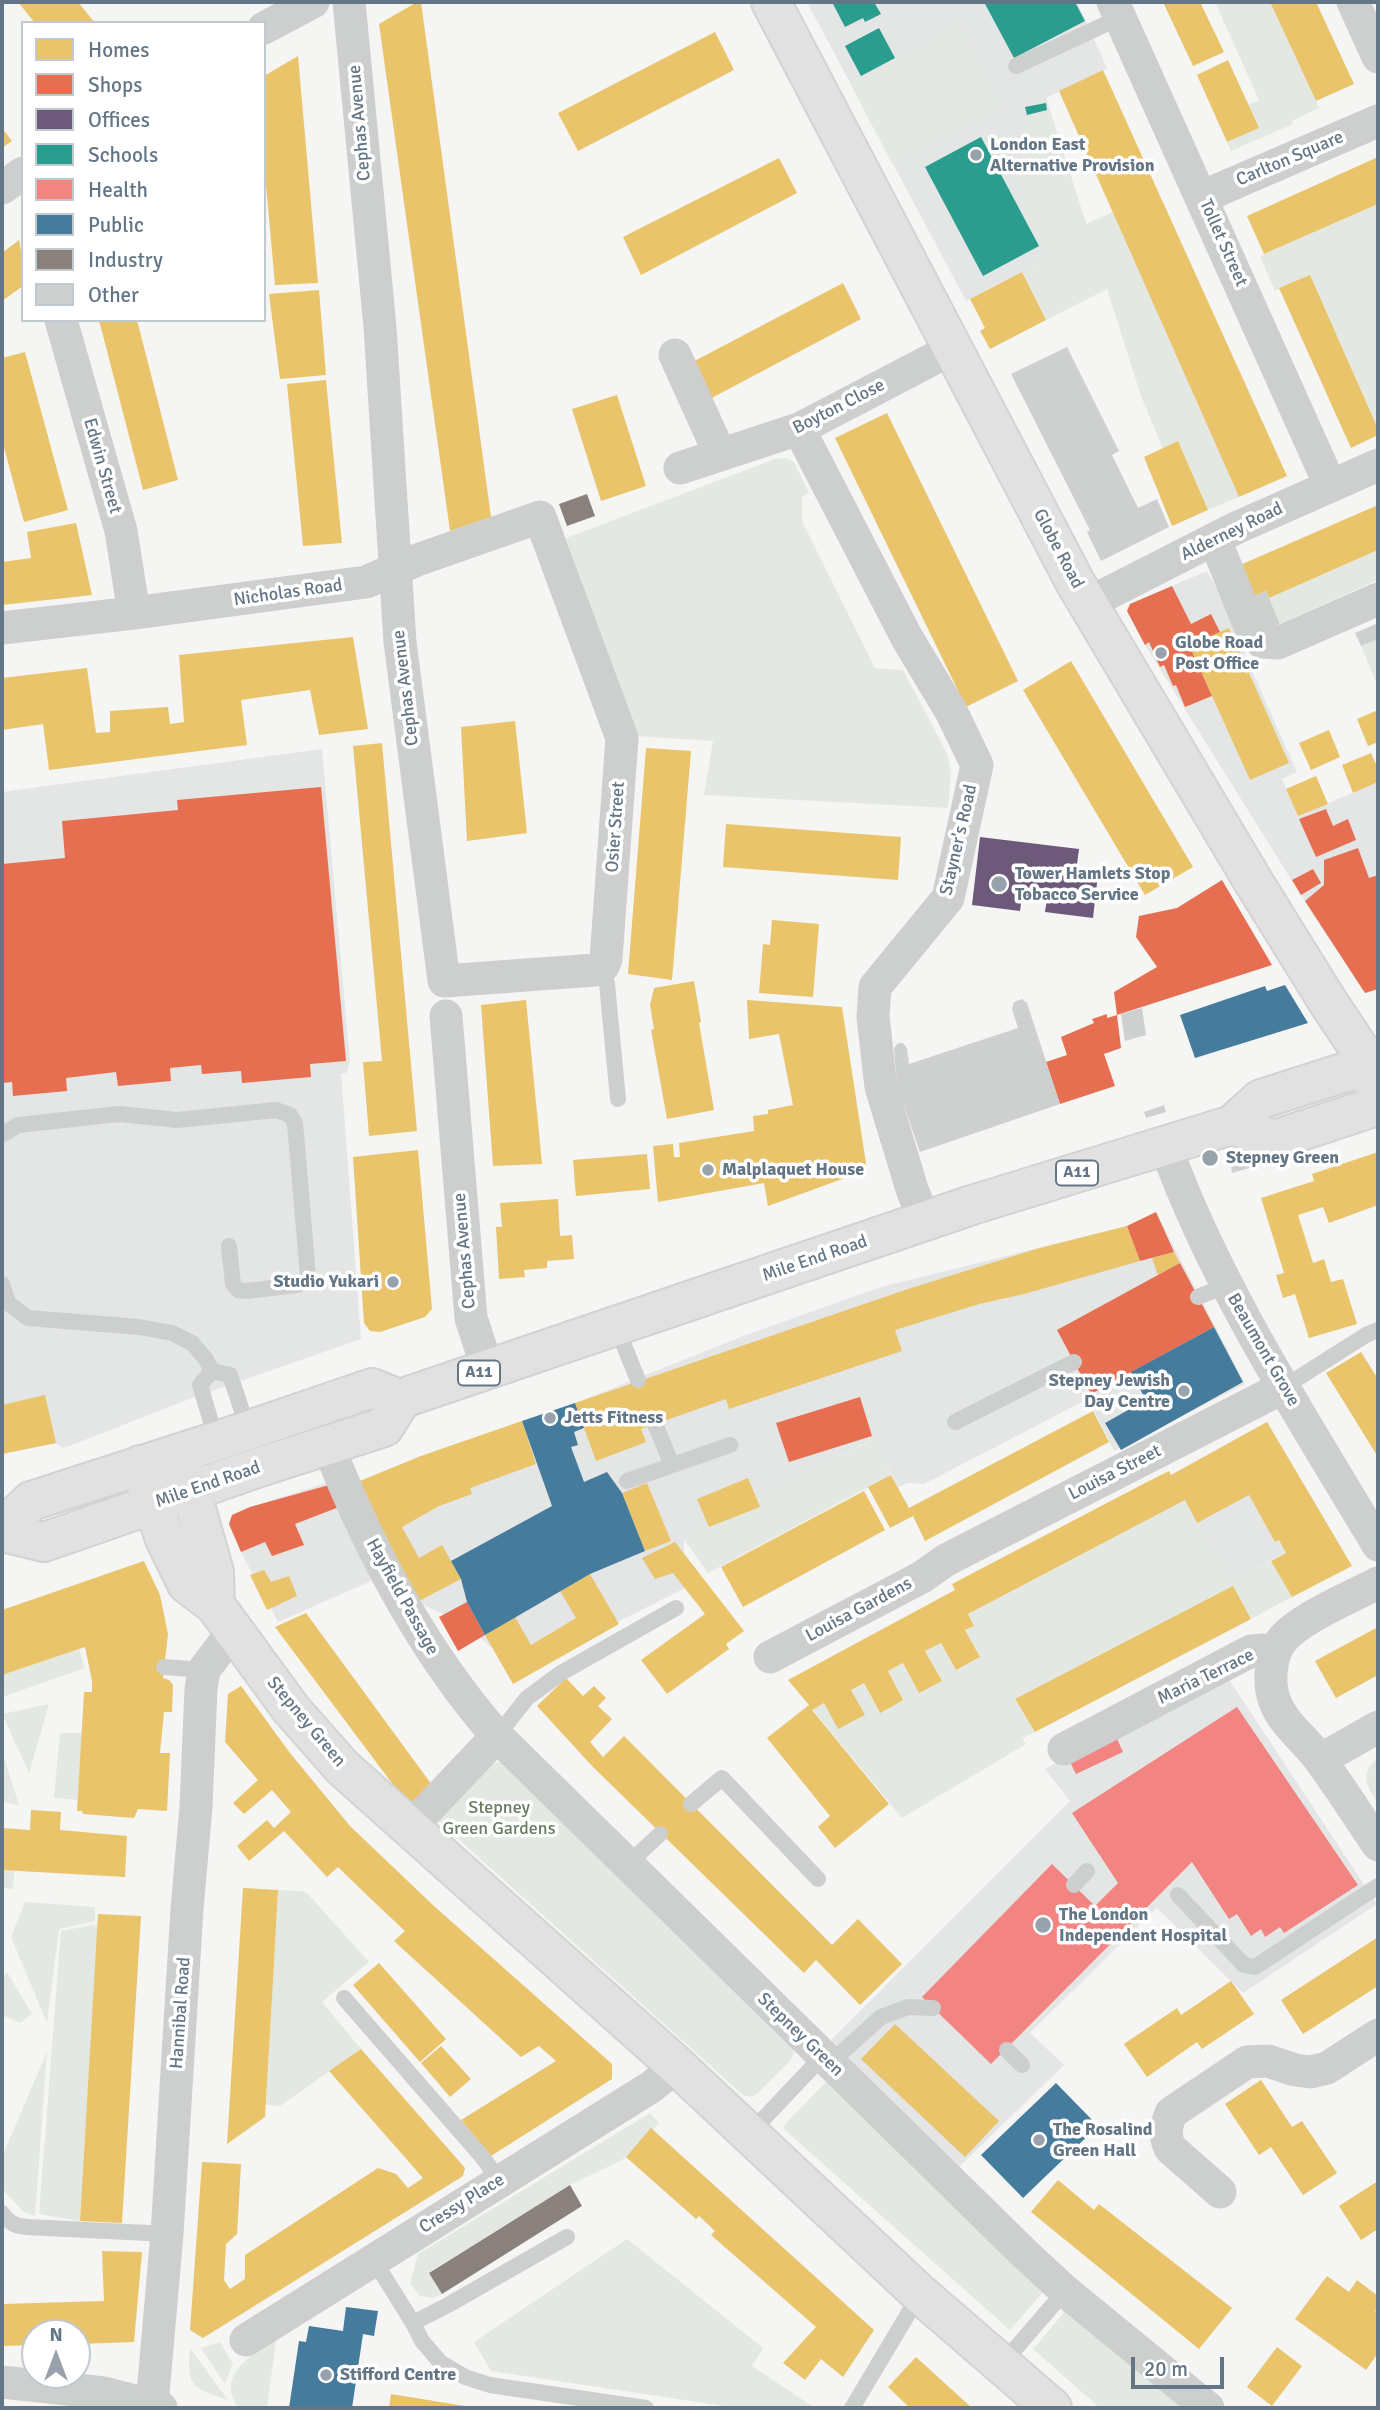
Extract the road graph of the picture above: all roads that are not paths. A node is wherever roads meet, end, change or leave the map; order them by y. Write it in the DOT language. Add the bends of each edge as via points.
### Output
graph roads {
  1 [pos="313,2"];
  2 [pos="349,2"];
  3 [pos="771,2"];
  4 [pos="1353,2"];
  5 [pos="1117,10"];
  6 [pos="266,27"];
  7 [pos="1378,57"];
  8 [pos="1016,66"];
  9 [pos="1378,121"];
  10 [pos="1202,197"];
  11 [pos="62,322"];
  12 [pos="954,348"];
  13 [pos="675,355"];
  14 [pos="799,429"];
  15 [pos="720,454"];
  16 [pos="1378,465"];
  17 [pos="680,468"];
  18 [pos="1330,485"];
  19 [pos="548,540"];
  20 [pos="1215,540"];
  21 [pos="394,571"];
  22 [pos="1378,599"];
  23 [pos="1087,604"];
  24 [pos="134,613"];
  25 [pos="2,628"];
  26 [pos="603,966"];
  27 [pos="444,981"];
  28 [pos="446,1016"];
  29 [pos="1378,1079"];
  30 [pos="618,1099"];
  31 [pos="1378,1101"];
  32 [pos="1231,1125"];
  33 [pos="2,1135"];
  34 [pos="1165,1145"];
  35 [pos="924,1222"];
  36 [pos="229,1246"];
  37 [pos="2,1284"];
  38 [pos="616,1326"];
  39 [pos="1378,1330"];
  40 [pos="1074,1362"];
  41 [pos="488,1370"];
  42 [pos="212,1371"];
  43 [pos="638,1380"];
  44 [pos="1283,1387"];
  45 [pos="401,1400"];
  46 [pos="955,1422"];
  47 [pos="655,1424"];
  48 [pos="730,1444"];
  49 [pos="328,1445"];
  50 [pos="240,1453"];
  51 [pos="176,1454"];
  52 [pos="140,1465"];
  53 [pos="672,1465"];
  54 [pos="627,1481"];
  55 [pos="191,1490"];
  56 [pos="153,1503"];
  57 [pos="2,1531"];
  58 [pos="1378,1545"];
  59 [pos="946,1560"];
  60 [pos="1378,1583"];
  61 [pos="676,1608"];
  62 [pos="224,1617"];
  63 [pos="1275,1653"];
  64 [pos="770,1657"];
  65 [pos="164,1667"];
  66 [pos="204,1670"];
  67 [pos="1378,1727"];
  68 [pos="497,1736"];
  69 [pos="1064,1749"];
  70 [pos="1320,1760"];
  71 [pos="691,1804"];
  72 [pos="409,1829"];
  73 [pos="660,1834"];
  74 [pos="1378,1845"];
  75 [pos="627,1866"];
  76 [pos="1087,1871"];
  77 [pos="818,1879"];
  78 [pos="1074,1885"];
  79 [pos="1378,1886"];
  80 [pos="1178,1895"];
  81 [pos="344,1998"];
  82 [pos="933,2008"];
  83 [pos="1378,2035"];
  84 [pos="1007,2050"];
  85 [pos="825,2061"];
  86 [pos="677,2066"];
  87 [pos="1022,2066"];
  88 [pos="750,2133"];
  89 [pos="500,2181"];
  90 [pos="1220,2192"];
  91 [pos="2,2213"];
  92 [pos="167,2234"];
  93 [pos="568,2237"];
  94 [pos="373,2259"];
  95 [pos="1065,2291"];
  96 [pos="920,2294"];
  97 [pos="413,2323"];
  98 [pos="246,2340"];
  99 [pos="1002,2364"];
  100 [pos="2,2382"];
  101 [pos="156,2407"];
  102 [pos="646,2408"];
  103 [pos="852,2408"];
  104 [pos="1052,2408"];
  105 [pos="1208,2408"];
  1 -- 6 [label="street"];
  2 -- 21 [label="street, Cephas Avenue" via="380,327"];
  3 -- 12 [label="main road, Globe Road"];
  4 -- 7 [label="street"];
  5 -- 8 [label="lane"];
  5 -- 10 [label="street, Tollet Street"];
  9 -- 10 [label="street, Carlton Square"];
  10 -- 18 [label="street, Tollet Street"];
  11 -- 24 [label="street, Edwin Street" via="121,531"];
  12 -- 14 [label="street, Boyton Close"];
  12 -- 23 [label="main road, Globe Road"];
  13 -- 15 [label="street"];
  14 -- 15 [label="street, Boyton Close"];
  14 -- 35 [label="street, Stayner's Road" via="976,765 948,898 875,987 873,1017 881,1087"];
  15 -- 17 [label="street, Boyton Close"];
  16 -- 18 [label="street, Alderney Road"];
  18 -- 20 [label="street, Alderney Road"];
  19 -- 21 [label="street, Nicholas Road" via="540,517"];
  19 -- 26 [label="street, Osier Street" via="622,738"];
  20 -- 22 [label="street" via="1251,629 1262,642 1278,643"];
  20 -- 23 [label="street, Alderney Road"];
  21 -- 24 [label="street, Nicholas Road" via="366,582"];
  21 -- 27 [label="street, Cephas Avenue"];
  23 -- 29 [label="main road, Globe Road"];
  24 -- 25 [label="street, Nicholas Road"];
  26 -- 27 [label="street"];
  26 -- 30 [label="lane"];
  27 -- 28 [label="lane, Cephas Avenue"];
  28 -- 41 [label="street, Cephas Avenue" via="471,1318"];
  29 -- 32 [label="main road, Mile End Road / A11" via="1355,1069 1335,1075 1261,1099"];
  31 -- 32 [label="main road" via="1377,1106 1274,1140"];
  32 -- 34 [label="main road, Mile End Road / A11"];
  33 -- 36 [label="lane" via="18,1125 119,1114 177,1120 276,1111 289,1115 295,1123 308,1277 298,1285 238,1290 233,1284"];
  34 -- 35 [label="main road, Mile End Road / A11"];
  34 -- 44 [label="street, Beaumont Grove" via="1212,1292"];
  35 -- 38 [label="main road, Mile End Road / A11"];
  37 -- 42 [label="lane" via="8,1303 27,1318 172,1333 191,1343"];
  38 -- 41 [label="main road, Mile End Road / A11"];
  38 -- 43 [label="lane"];
  39 -- 44 [label="lane"];
  40 -- 46 [label="lane"];
  41 -- 45 [label="main road, Mile End Road / A11"];
  42 -- 50 [label="lane" via="230,1376"];
  42 -- 50 [label="lane" via="200,1385"];
  44 -- 58 [label="street, Beaumont Grove"];
  44 -- 59 [label="street, Louisa Street"];
  45 -- 49 [label="main road, Mile End Road" via="384,1427"];
  45 -- 50 [label="main road, Mile End Road" via="372,1388"];
  47 -- 53 [label="lane"];
  48 -- 53 [label="lane"];
  49 -- 50 [label="main road, Mile End Road"];
  49 -- 68 [label="street, Hayfield Passage" via="356,1513 419,1628 444,1670"];
  50 -- 51 [label="main road, Mile End Road"];
  50 -- 55 [label="main road, Mile End Road"];
  51 -- 52 [label="main road, Mile End Road"];
  51 -- 55 [label="main road"];
  52 -- 56 [label="main road, Stepney Green"];
  52 -- 57 [label="main road, Mile End Road" via="31,1501"];
  53 -- 54 [label="lane"];
  55 -- 56 [label="main road, Mile End Road"];
  55 -- 62 [label="main road"];
  56 -- 57 [label="main road, Mile End Road" via="44,1542"];
  56 -- 62 [label="main road, Stepney Green" via="187,1584"];
  59 -- 64 [label="street, Louisa Gardens"];
  60 -- 63 [label="street, Maria Terrace" via="1298,1626"];
  61 -- 68 [label="lane" via="561,1673 527,1698"];
  62 -- 66 [label="street"];
  62 -- 72 [label="main road, Stepney Green" via="291,1709 342,1767"];
  63 -- 69 [label="street, Maria Terrace" via="1251,1651"];
  63 -- 70 [label="street" via="1274,1700"];
  65 -- 66 [label="lane"];
  66 -- 92 [label="street, Hannibal Road"];
  67 -- 70 [label="street"];
  68 -- 72 [label="street"];
  68 -- 75 [label="street, Stepney Green"];
  70 -- 74 [label="street"];
  71 -- 77 [label="lane" via="722,1778"];
  72 -- 86 [label="main road, Stepney Green"];
  73 -- 75 [label="lane"];
  75 -- 85 [label="street, Stepney Green"];
  76 -- 78 [label="lane"];
  79 -- 80 [label="lane" via="1255,1967 1244,1965"];
  81 -- 89 [label="lane"];
  82 -- 85 [label="lane" via="908,2007 881,2017"];
  83 -- 90 [label="street" via="1335,2064 1311,2072 1268,2061 1247,2062 1171,2113 1166,2126 1170,2148"];
  84 -- 87 [label="lane"];
  85 -- 88 [label="lane"];
  85 -- 95 [label="street, Stepney Green"];
  86 -- 88 [label="main road, Stepney Green"];
  86 -- 89 [label="street, Cressy Place"];
  88 -- 96 [label="main road, Stepney Green"];
  89 -- 94 [label="street, Cressy Place"];
  91 -- 92 [label="lane" via="15,2226"];
  92 -- 101 [label="street, Hannibal Road"];
  93 -- 97 [label="lane"];
  94 -- 97 [label="lane"];
  94 -- 98 [label="street, Cressy Place"];
  95 -- 99 [label="lane"];
  95 -- 105 [label="street, Stepney Green"];
  96 -- 99 [label="main road, Stepney Green"];
  96 -- 103 [label="lane"];
  97 -- 102 [label="lane" via="441,2363 465,2377 490,2385"];
  99 -- 104 [label="main road, Stepney Green"];
  100 -- 101 [label="street" via="104,2393"];
}
